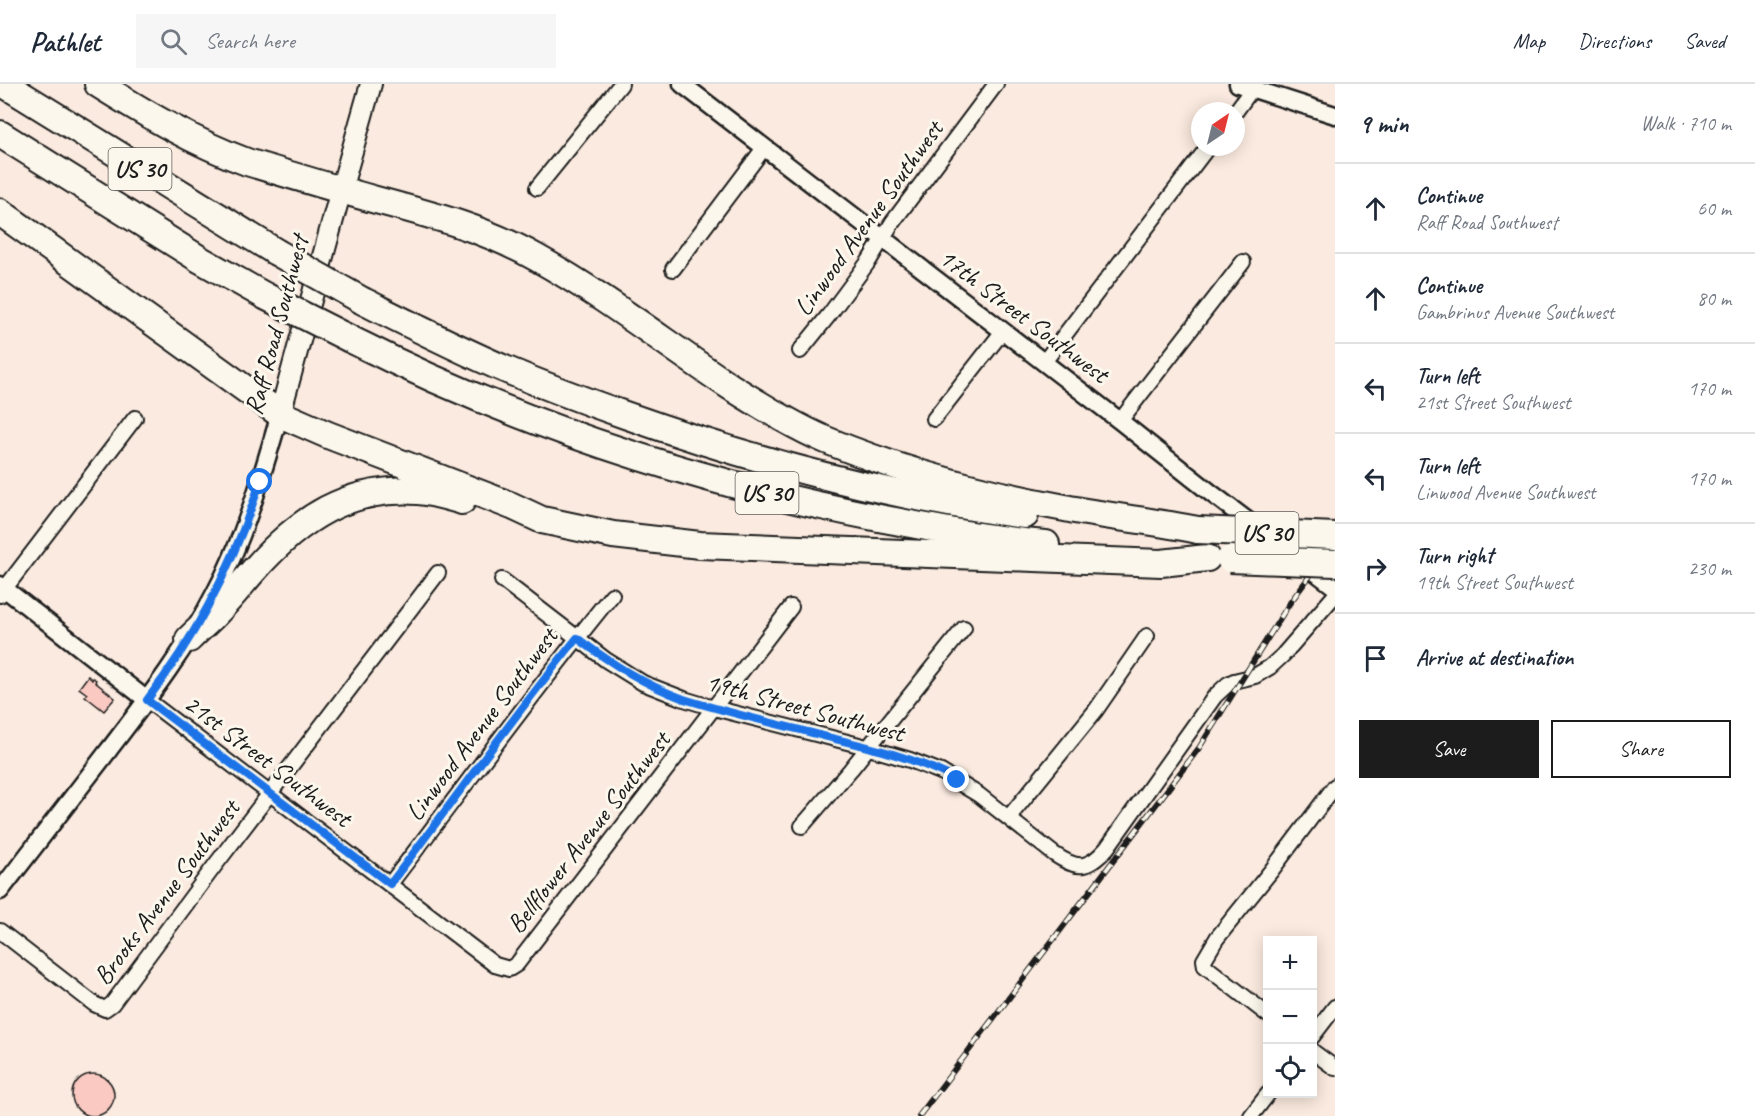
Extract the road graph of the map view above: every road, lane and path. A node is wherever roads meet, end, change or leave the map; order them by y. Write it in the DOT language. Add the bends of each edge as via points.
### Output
graph roads {
  1 [pos="4,84"];
  2 [pos="98,84"];
  3 [pos="371,84"];
  4 [pos="621,84"];
  5 [pos="682,84"];
  6 [pos="996,84"];
  7 [pos="1245,86"];
  8 [pos="1239,102"];
  9 [pos="1335,115"];
  10 [pos="0,134"];
  11 [pos="764,148"];
  12 [pos="1201,156"];
  13 [pos="537,188"];
  14 [pos="340,190"];
  15 [pos="0,212"];
  16 [pos="882,238"];
  17 [pos="1243,262"];
  18 [pos="673,269"];
  19 [pos="1003,331"];
  20 [pos="800,351"];
  21 [pos="1044,362"];
  22 [pos="280,414"];
  23 [pos="135,418"];
  24 [pos="934,419"];
  25 [pos="1120,421"];
  26 [pos="542,520"];
  27 [pos="1198,530"];
  28 [pos="1335,536"];
  29 [pos="1219,558"];
  30 [pos="1335,563"];
  31 [pos="438,573"];
  32 [pos="502,580"];
  33 [pos="1335,587"];
  34 [pos="2,590"];
  35 [pos="612,595"];
  36 [pos="1335,595"];
  37 [pos="790,607"];
  38 [pos="964,628"];
  39 [pos="1147,636"];
  40 [pos="577,638"];
  41 [pos="189,639"];
  42 [pos="147,700"];
  43 [pos="714,708"];
  44 [pos="868,748"];
  45 [pos="1335,786"];
  46 [pos="270,793"];
  47 [pos="1009,817"];
  48 [pos="802,826"];
  49 [pos="390,884"];
  50 [pos="0,891"];
  51 [pos="0,931"];
  52 [pos="509,969"];
  53 [pos="1335,1007"];
  54 [pos="1263,1012"];
  55 [pos="1317,1030"];
  56 [pos="1317,1055"];
  57 [pos="1335,1068"];
  58 [pos="1265,1098"];
  59 [pos="1251,1116"];
  1 -- 27 [label="highway, US 30, bridge" via="276,252 363,301 497,366 566,393 662,428 796,469 900,494 1083,523"];
  2 -- 14 [label="highway" via="174,130 222,153"];
  3 -- 14 [label="main road, Raff Road Southwest"];
  4 -- 13 [label="street"];
  5 -- 11 [label="street, 17th Street Southwest"];
  6 -- 16 [label="street, Linwood Avenue Southwest"];
  7 -- 8 [label="street"];
  7 -- 9 [label="street"];
  10 -- 29 [label="highway, US 30, bridge" via="265,296 397,363 592,441 734,485 939,529 1041,544"];
  11 -- 16 [label="street, 17th Street Southwest"];
  11 -- 18 [label="street"];
  12 -- 21 [label="street"];
  14 -- 22 [label="main road, Raff Road Southwest"];
  14 -- 27 [label="highway" via="464,225 509,243 593,292 753,401 824,439 966,487 1068,509"];
  15 -- 22 [label="highway"];
  16 -- 19 [label="street, 17th Street Southwest"];
  16 -- 20 [label="street, Linwood Avenue Southwest"];
  17 -- 25 [label="street"];
  19 -- 21 [label="street, 17th Street Southwest"];
  19 -- 24 [label="street"];
  21 -- 25 [label="street, 17th Street Southwest"];
  22 -- 26 [label="highway"];
  22 -- 41 [label="street, Raff Road Southwest" via="249,516 223,577"];
  23 -- 34 [label="street"];
  25 -- 33 [label="street, 17th Street Southwest"];
  26 -- 29 [label="highway" via="613,536 700,545 1161,563"];
  26 -- 41 [label="highway" via="417,491 387,491 344,502 297,527"];
  27 -- 28 [label="highway, US 30, bridge"];
  29 -- 30 [label="highway, US 30, bridge"];
  31 -- 46 [label="street, Brooks Avenue Southwest"];
  32 -- 40 [label="street, 19th Street Southwest"];
  34 -- 42 [label="street, 21st Street Southwest"];
  35 -- 40 [label="street, Linwood Avenue Southwest"];
  36 -- 47 [label="street, 19th Street Southwest" via="1270,667 1228,684 1215,696 1095,861 1080,866 1067,863"];
  37 -- 43 [label="street, Bellflower Avenue Southwest"];
  38 -- 44 [label="street"];
  39 -- 47 [label="street" via="1096,710"];
  40 -- 43 [label="street, 19th Street Southwest" via="644,682"];
  40 -- 49 [label="street, Linwood Avenue Southwest"];
  41 -- 42 [label="street, Raff Road Southwest"];
  42 -- 46 [label="street, 21st Street Southwest"];
  42 -- 50 [label="street, Raff Road Southwest"];
  43 -- 44 [label="street, 19th Street Southwest"];
  43 -- 52 [label="street, Bellflower Avenue Southwest" via="562,907"];
  44 -- 47 [label="street, 19th Street Southwest" via="941,772"];
  44 -- 48 [label="street"];
  45 -- 54 [label="street" via="1217,938 1203,962"];
  46 -- 49 [label="street, 21st Street Southwest"];
  46 -- 51 [label="street, Brooks Avenue Southwest" via="105,1009"];
  49 -- 52 [label="street, 21st Street Southwest" via="495,965"];
  53 -- 55 [label="street"];
  56 -- 57 [label="street"];
  58 -- 59 [label="street"];
}
